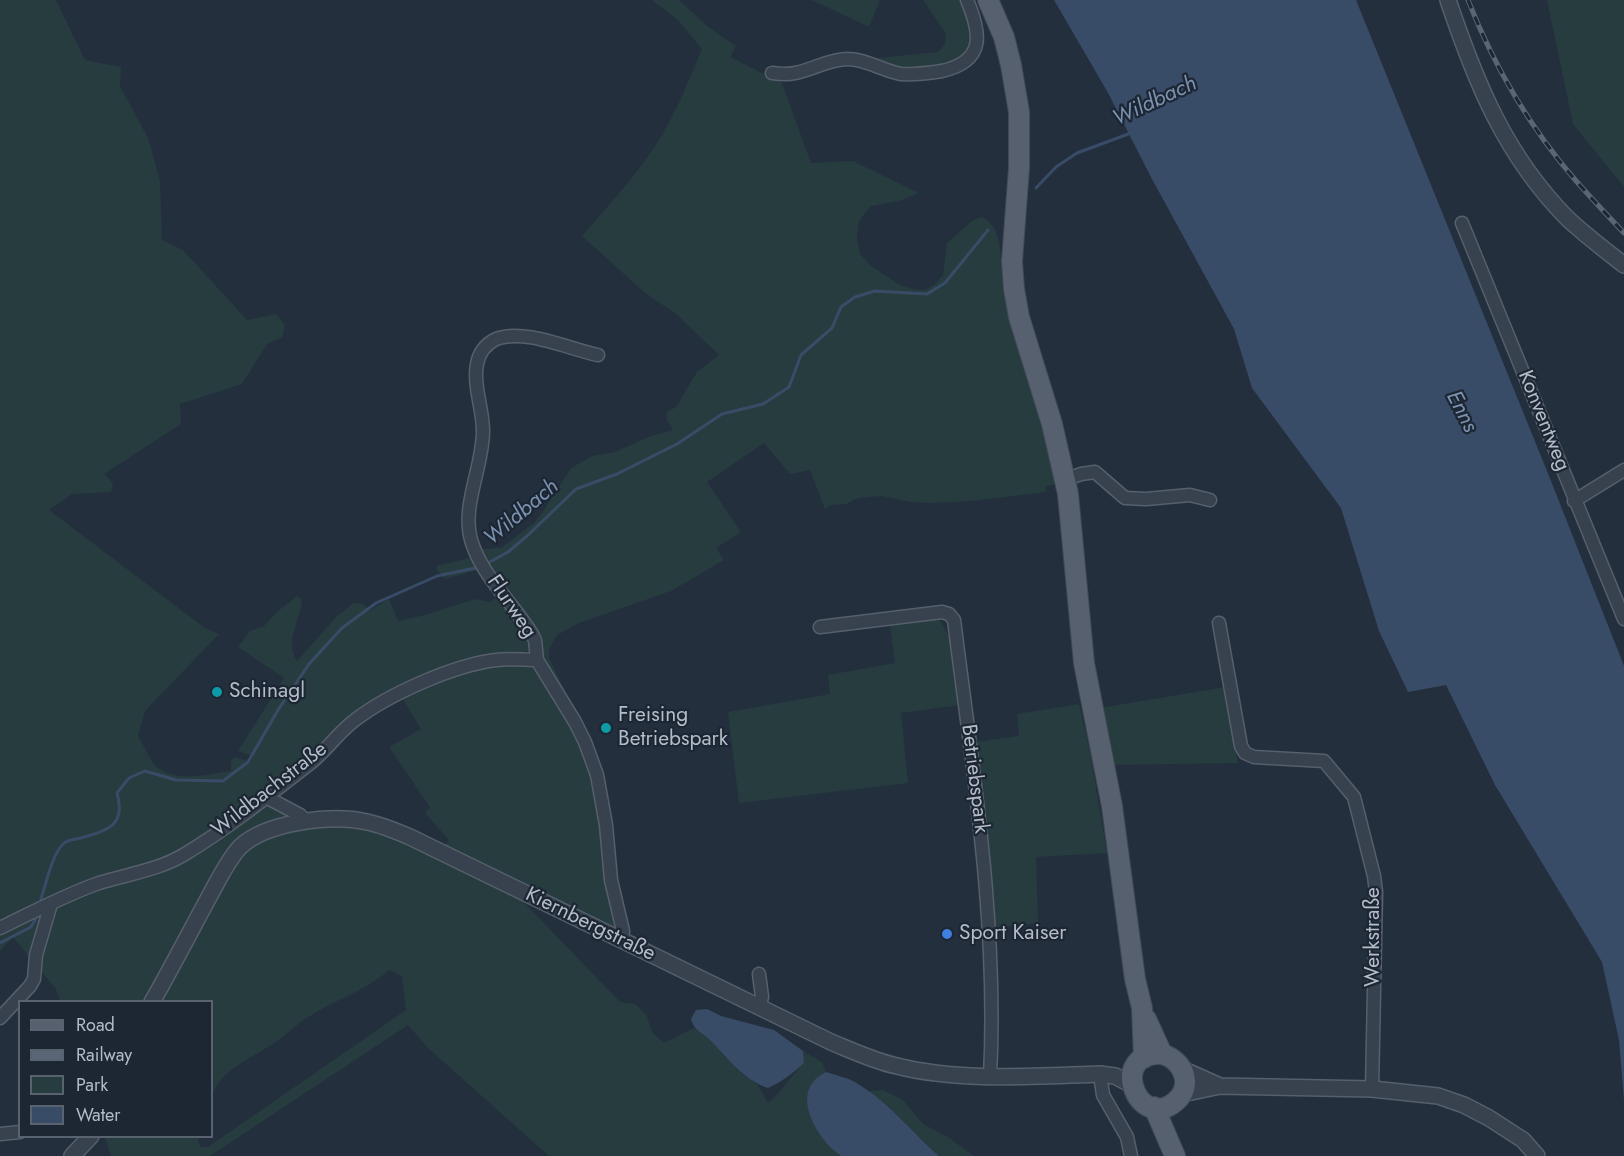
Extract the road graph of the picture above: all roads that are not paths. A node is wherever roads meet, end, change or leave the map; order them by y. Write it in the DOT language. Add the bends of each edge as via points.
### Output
graph roads {
  1 [pos="967,0"];
  2 [pos="988,0"];
  3 [pos="1448,0"];
  4 [pos="772,73"];
  5 [pos="1462,223"];
  6 [pos="1624,265"];
  7 [pos="598,355"];
  8 [pos="1624,470"];
  9 [pos="1065,480"];
  10 [pos="1210,500"];
  11 [pos="1574,501"];
  12 [pos="1624,619"];
  13 [pos="1219,622"];
  14 [pos="820,627"];
  15 [pos="537,660"];
  16 [pos="266,798"];
  17 [pos="307,822"];
  18 [pos="51,904"];
  19 [pos="0,928"];
  20 [pos="622,940"];
  21 [pos="759,974"];
  22 [pos="153,1000"];
  23 [pos="759,1007"];
  24 [pos="0,1018"];
  25 [pos="1131,1069"];
  26 [pos="1182,1069"];
  27 [pos="990,1077"];
  28 [pos="1220,1086"];
  29 [pos="1372,1089"];
  30 [pos="1169,1102"];
  31 [pos="18,1132"];
  32 [pos="0,1134"];
  33 [pos="90,1138"];
  34 [pos="1174,1152"];
  35 [pos="72,1156"];
  36 [pos="1131,1156"];
  37 [pos="1537,1156"];
  1 -- 4 [label="street" via="975,21 976,47 964,63 951,69 902,74 855,59 842,59 793,74"];
  2 -- 9 [label="main road" via="1004,37 1020,112 1014,289"];
  3 -- 6 [label="street" via="1478,84 1511,149 1563,214"];
  5 -- 11 [label="street, Konventweg"];
  7 -- 15 [label="street, Flurweg" via="517,336 495,340 481,352 477,372 482,448 468,531 478,558 532,634"];
  8 -- 11 [label="street"];
  9 -- 10 [label="street" via="1095,472 1125,498 1190,495"];
  9 -- 25 [label="main road" via="1084,663 1112,806 1142,1008"];
  11 -- 12 [label="street, Konventweg"];
  13 -- 29 [label="street, Werkstraße" via="1245,753 1254,757 1324,761 1354,796 1376,892"];
  14 -- 27 [label="street, Betriebspark" via="942,612 954,620 988,898"];
  15 -- 16 [label="street, Wildbachstraße" via="480,663 378,704 349,724 315,759"];
  15 -- 20 [label="street, Flurweg" via="565,703 592,758 601,794"];
  16 -- 17 [label="street"];
  16 -- 18 [label="street, Wildbachstraße" via="168,864 97,884"];
  17 -- 20 [label="street, Kiernbergstraße" via="348,819 384,826"];
  17 -- 22 [label="street, Kiernbergstraße" via="261,833 240,848"];
  18 -- 19 [label="street, Wildbachstraße"];
  18 -- 24 [label="street" via="36,955 34,980"];
  20 -- 23 [label="street, Kiernbergstraße"];
  21 -- 23 [label="street"];
  23 -- 27 [label="street, Kiernbergstraße" via="876,1061 917,1071"];
  25 -- 26 [label="main road" via="1174,1059"];
  25 -- 27 [label="street, Kiernbergstraße"];
  25 -- 30 [label="main road" via="1133,1092 1142,1102"];
  25 -- 36 [label="street" via="1103,1095 1127,1137"];
  26 -- 28 [label="street"];
  26 -- 30 [label="main road" via="1185,1082"];
  28 -- 29 [label="street"];
  28 -- 30 [label="street"];
  29 -- 37 [label="street" via="1438,1096 1464,1105 1522,1140"];
  30 -- 34 [label="main road"];
  31 -- 32 [label="street"];
  33 -- 35 [label="street"];
}
